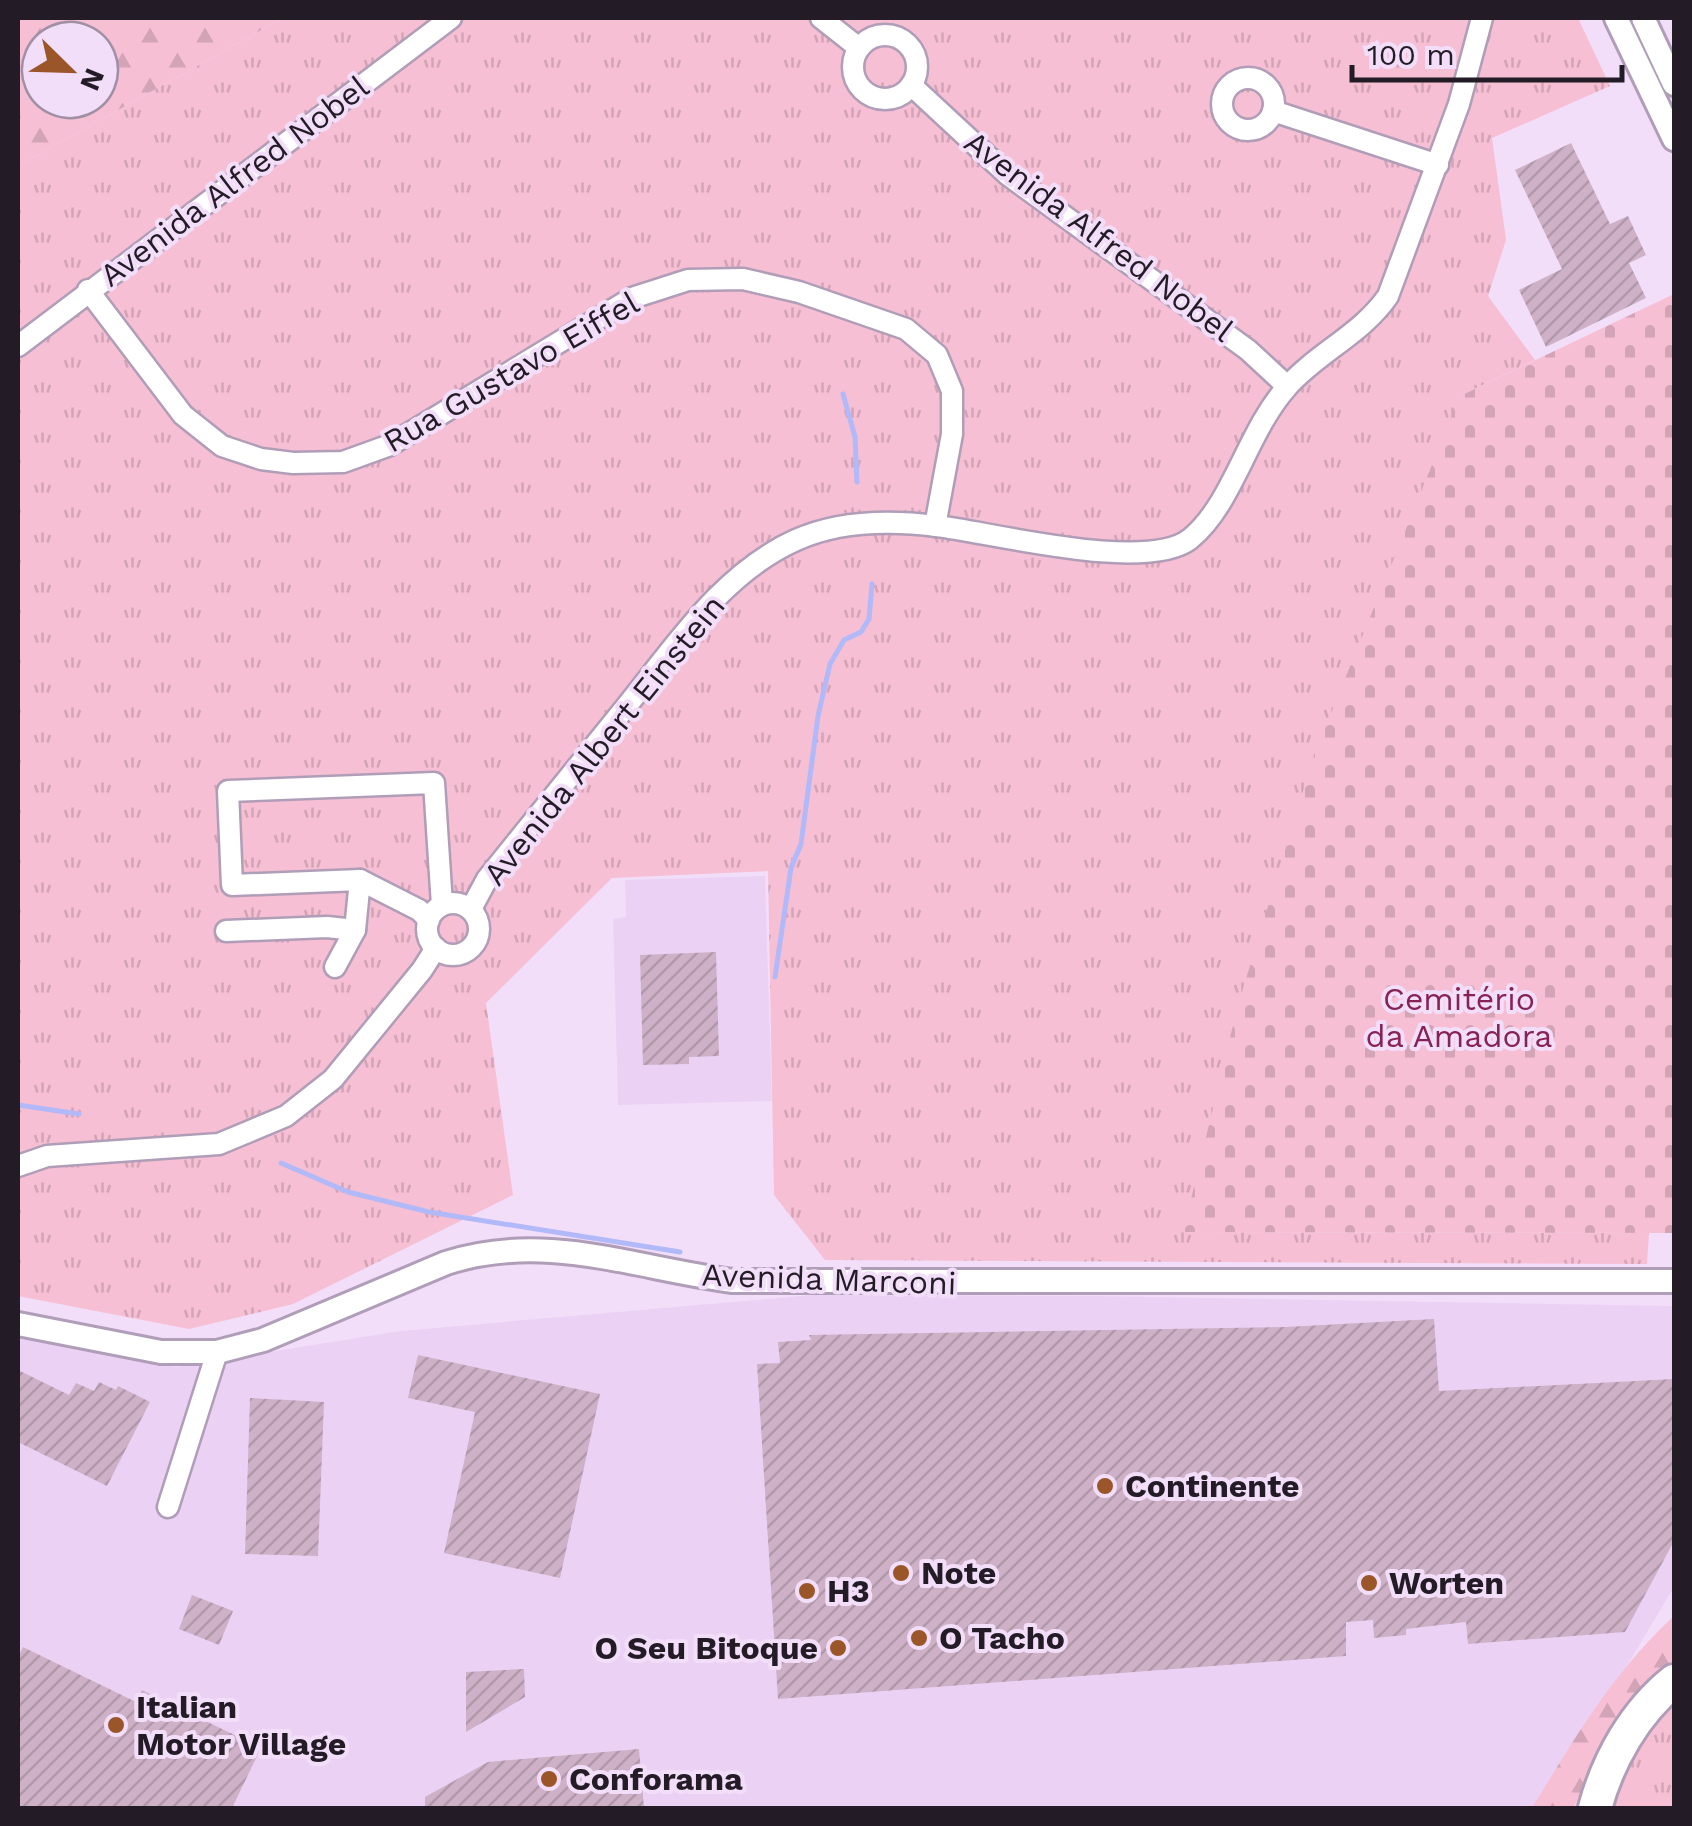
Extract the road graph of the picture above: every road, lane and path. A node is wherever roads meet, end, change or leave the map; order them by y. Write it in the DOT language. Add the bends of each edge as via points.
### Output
graph roads {
  1 [pos="451,18"];
  2 [pos="821,18"];
  3 [pos="1482,18"];
  4 [pos="1616,18"];
  5 [pos="1643,18"];
  6 [pos="894,26"];
  7 [pos="858,48"];
  8 [pos="1674,84"];
  9 [pos="911,85"];
  10 [pos="1273,112"];
  11 [pos="1674,139"];
  12 [pos="1438,165"];
  13 [pos="88,290"];
  14 [pos="18,346"];
  15 [pos="1288,386"];
  16 [pos="935,526"];
  17 [pos="360,880"];
  18 [pos="471,909"];
  19 [pos="435,913"];
  20 [pos="355,930"];
  21 [pos="226,931"];
  22 [pos="436,948"];
  23 [pos="335,967"];
  24 [pos="18,1166"];
  25 [pos="1671,1284"];
  26 [pos="18,1324"];
  27 [pos="216,1352"];
  28 [pos="168,1507"];
  29 [pos="1674,1681"];
  30 [pos="1596,1808"];
  1 -- 13 [label="street, Avenida Alfred Nobel"];
  2 -- 7 [label="street"];
  3 -- 12 [label="street, Avenida Albert Einstein"];
  4 -- 11 [label="street"];
  5 -- 8 [label="street"];
  6 -- 7 [label="street"];
  6 -- 9 [label="street" via="915,55"];
  7 -- 9 [label="street" via="854,78 866,93 885,99"];
  9 -- 15 [label="street, Avenida Alfred Nobel" via="1008,175"];
  10 -- 12 [label="street"];
  12 -- 15 [label="street, Avenida Albert Einstein" via="1388,296"];
  13 -- 14 [label="street, Avenida Alfred Nobel"];
  13 -- 16 [label="street, Rua Gustavo Eiffel" via="183,415 222,446 293,463 343,462 390,445 632,298 688,280 742,279 799,292 906,329 937,355 952,391 952,434"];
  15 -- 16 [label="street, Avenida Albert Einstein" via="1258,426 1212,518 1169,551 1114,552"];
  16 -- 18 [label="street, Avenida Albert Einstein" via="836,526 762,558 690,628 486,879"];
  17 -- 19 [label="street"];
  17 -- 19 [label="street" via="232,885 228,791 434,783"];
  17 -- 20 [label="street"];
  18 -- 19 [label="street" via="457,903"];
  18 -- 22 [label="street" via="479,924 472,946 450,955"];
  19 -- 22 [label="street" via="428,935"];
  20 -- 21 [label="street"];
  20 -- 23 [label="street"];
  22 -- 24 [label="street" via="333,1079 286,1116 219,1144 47,1156"];
  25 -- 27 [label="street, Avenida Marconi" via="733,1282 525,1248 446,1263 263,1340"];
  26 -- 27 [label="street, Avenida Marconi" via="161,1352"];
  27 -- 28 [label="street"];
  29 -- 30 [label="highway" via="1653,1698 1621,1746"];
}
